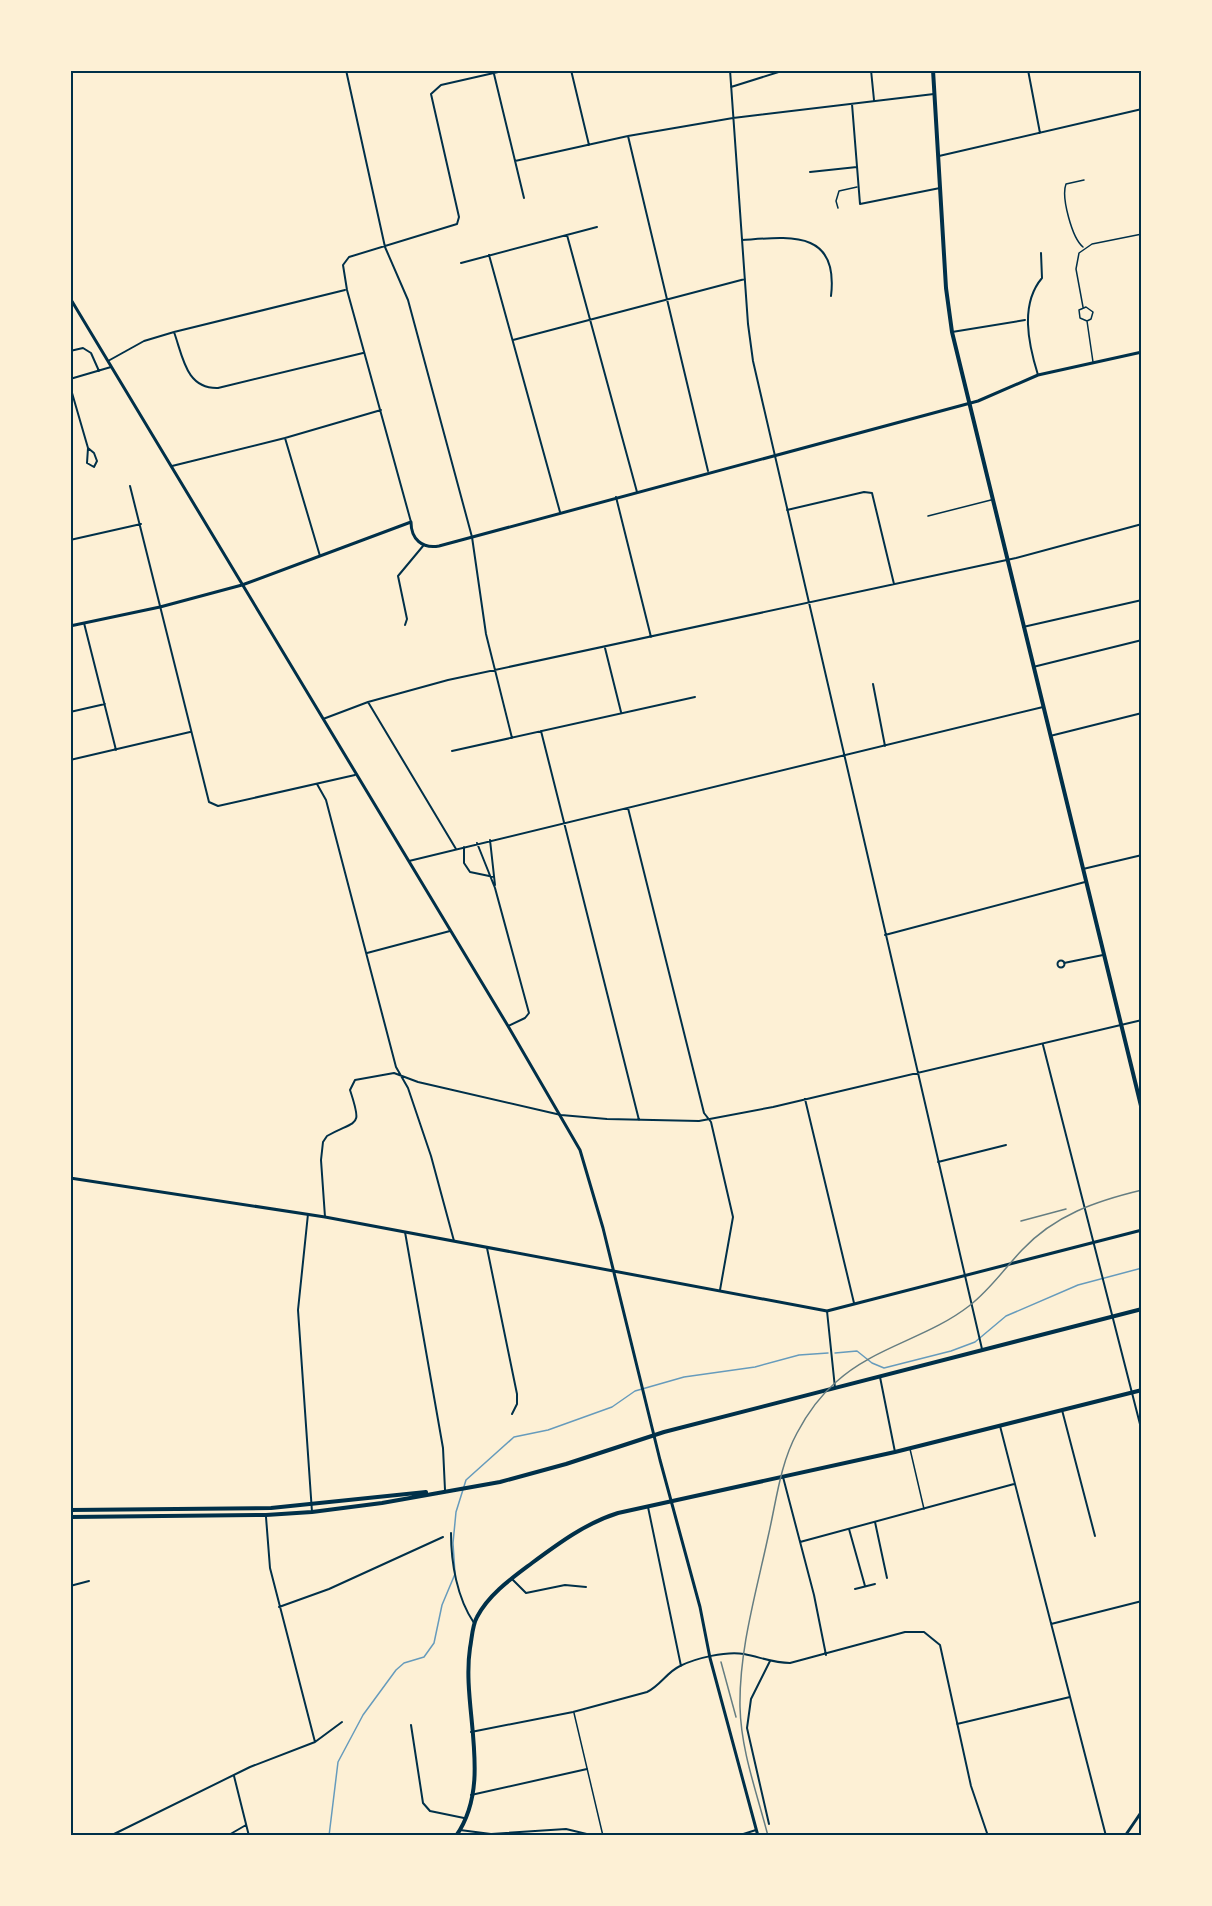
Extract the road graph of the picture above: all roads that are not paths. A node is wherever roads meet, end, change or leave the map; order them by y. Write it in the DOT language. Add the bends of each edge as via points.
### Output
graph roads {
  1 [pos="346,70"];
  2 [pos="507,70"];
  3 [pos="571,70"];
  4 [pos="730,70"];
  5 [pos="784,70"];
  6 [pos="870,70"];
  7 [pos="933,70"];
  8 [pos="1028,70"];
  9 [pos="494,74"];
  10 [pos="731,87"];
  11 [pos="934,94"];
  12 [pos="874,101"];
  13 [pos="852,104"];
  14 [pos="1142,109"];
  15 [pos="733,118"];
  16 [pos="1040,133"];
  17 [pos="628,136"];
  18 [pos="589,145"];
  19 [pos="939,156"];
  20 [pos="515,161"];
  21 [pos="857,167"];
  22 [pos="810,172"];
  23 [pos="1084,180"];
  24 [pos="858,187"];
  25 [pos="940,188"];
  26 [pos="524,198"];
  27 [pos="838,208"];
  28 [pos="597,227"];
  29 [pos="567,234"];
  30 [pos="1142,234"];
  31 [pos="742,240"];
  32 [pos="385,247"];
  33 [pos="1084,248"];
  34 [pos="1041,254"];
  35 [pos="489,255"];
  36 [pos="461,263"];
  37 [pos="745,279"];
  38 [pos="347,290"];
  39 [pos="831,296"];
  40 [pos="70,298"];
  41 [pos="668,298"];
  42 [pos="1083,307"];
  43 [pos="590,320"];
  44 [pos="1025,320"];
  45 [pos="1087,321"];
  46 [pos="174,332"];
  47 [pos="952,332"];
  48 [pos="513,340"];
  49 [pos="70,351"];
  50 [pos="1142,352"];
  51 [pos="364,353"];
  52 [pos="108,361"];
  53 [pos="1093,363"];
  54 [pos="111,367"];
  55 [pos="99,371"];
  56 [pos="1038,375"];
  57 [pos="70,379"];
  58 [pos="70,386"];
  59 [pos="968,403"];
  60 [pos="381,410"];
  61 [pos="285,438"];
  62 [pos="88,448"];
  63 [pos="773,454"];
  64 [pos="171,466"];
  65 [pos="708,471"];
  66 [pos="130,486"];
  67 [pos="637,492"];
  68 [pos="616,497"];
  69 [pos="992,500"];
  70 [pos="787,510"];
  71 [pos="560,512"];
  72 [pos="928,516"];
  73 [pos="411,522"];
  74 [pos="141,524"];
  75 [pos="1142,524"];
  76 [pos="472,537"];
  77 [pos="70,540"];
  78 [pos="423,546"];
  79 [pos="320,556"];
  80 [pos="1006,560"];
  81 [pos="894,584"];
  82 [pos="242,585"];
  83 [pos="1142,600"];
  84 [pos="810,602"];
  85 [pos="160,607"];
  86 [pos="84,623"];
  87 [pos="405,625"];
  88 [pos="70,626"];
  89 [pos="1023,627"];
  90 [pos="651,637"];
  91 [pos="1142,640"];
  92 [pos="605,648"];
  93 [pos="1033,667"];
  94 [pos="494,670"];
  95 [pos="873,684"];
  96 [pos="695,697"];
  97 [pos="368,702"];
  98 [pos="105,704"];
  99 [pos="1043,707"];
  100 [pos="70,712"];
  101 [pos="621,712"];
  102 [pos="1142,713"];
  103 [pos="323,719"];
  104 [pos="541,731"];
  105 [pos="190,732"];
  106 [pos="1050,736"];
  107 [pos="512,738"];
  108 [pos="885,746"];
  109 [pos="116,750"];
  110 [pos="452,751"];
  111 [pos="843,757"];
  112 [pos="70,760"];
  113 [pos="356,775"];
  114 [pos="317,784"];
  115 [pos="628,808"];
  116 [pos="566,823"];
  117 [pos="490,840"];
  118 [pos="477,843"];
  119 [pos="464,847"];
  120 [pos="456,849"];
  121 [pos="1142,855"];
  122 [pos="409,861"];
  123 [pos="1083,869"];
  124 [pos="493,878"];
  125 [pos="1086,881"];
  126 [pos="450,931"];
  127 [pos="885,935"];
  128 [pos="367,953"];
  129 [pos="1103,954"];
  130 [pos="1064,963"];
  131 [pos="1142,1020"];
  132 [pos="1121,1025"];
  133 [pos="508,1026"];
  134 [pos="1043,1044"];
  135 [pos="917,1073"];
  136 [pos="399,1075"];
  137 [pos="804,1099"];
  138 [pos="1141,1102"];
  139 [pos="1142,1110"];
  140 [pos="561,1115"];
  141 [pos="639,1120"];
  142 [pos="709,1120"];
  143 [pos="1006,1145"];
  144 [pos="938,1162"];
  145 [pos="70,1178"];
  146 [pos="308,1214"];
  147 [pos="324,1217"];
  148 [pos="1142,1230"];
  149 [pos="405,1232"];
  150 [pos="454,1241"];
  151 [pos="1093,1242"];
  152 [pos="487,1247"];
  153 [pos="613,1271"];
  154 [pos="965,1275"];
  155 [pos="719,1291"];
  156 [pos="854,1303"];
  157 [pos="1142,1309"];
  158 [pos="827,1311"];
  159 [pos="1112,1317"];
  160 [pos="982,1349"];
  161 [pos="880,1377"];
  162 [pos="835,1388"];
  163 [pos="1142,1390"];
  164 [pos="1132,1393"];
  165 [pos="1062,1410"];
  166 [pos="512,1414"];
  167 [pos="1000,1426"];
  168 [pos="1142,1431"];
  169 [pos="654,1436"];
  170 [pos="909,1448"];
  171 [pos="895,1452"];
  172 [pos="783,1476"];
  173 [pos="1014,1484"];
  174 [pos="445,1490"];
  175 [pos="430,1493"];
  176 [pos="671,1502"];
  177 [pos="312,1504"];
  178 [pos="648,1507"];
  179 [pos="924,1509"];
  180 [pos="70,1510"];
  181 [pos="312,1512"];
  182 [pos="266,1515"];
  183 [pos="70,1517"];
  184 [pos="875,1522"];
  185 [pos="849,1529"];
  186 [pos="451,1533"];
  187 [pos="1095,1536"];
  188 [pos="443,1537"];
  189 [pos="800,1542"];
  190 [pos="887,1578"];
  191 [pos="512,1579"];
  192 [pos="89,1581"];
  193 [pos="875,1584"];
  194 [pos="70,1586"];
  195 [pos="865,1586"];
  196 [pos="586,1587"];
  197 [pos="855,1589"];
  198 [pos="1142,1601"];
  199 [pos="279,1606"];
  200 [pos="474,1623"];
  201 [pos="1051,1624"];
  202 [pos="826,1655"];
  203 [pos="710,1658"];
  204 [pos="770,1661"];
  205 [pos="681,1666"];
  206 [pos="1070,1697"];
  207 [pos="573,1712"];
  208 [pos="342,1722"];
  209 [pos="957,1724"];
  210 [pos="411,1725"];
  211 [pos="471,1732"];
  212 [pos="315,1742"];
  213 [pos="587,1769"];
  214 [pos="234,1776"];
  215 [pos="471,1795"];
  216 [pos="1142,1812"];
  217 [pos="464,1818"];
  218 [pos="770,1824"];
  219 [pos="246,1825"];
  220 [pos="460,1830"];
  221 [pos="756,1830"];
  222 [pos="110,1836"];
  223 [pos="227,1836"];
  224 [pos="249,1836"];
  225 [pos="456,1836"];
  226 [pos="596,1836"];
  227 [pos="603,1836"];
  228 [pos="737,1836"];
  229 [pos="758,1836"];
  230 [pos="988,1836"];
  231 [pos="1106,1836"];
  232 [pos="1125,1836"];
  1 -- 32 [label="street"];
  2 -- 9 [label="street"];
  3 -- 18 [label="street"];
  4 -- 10 [label="street"];
  5 -- 10 [label="street"];
  6 -- 12 [label="street"];
  7 -- 11 [label="main road"];
  8 -- 16 [label="street"];
  9 -- 20 [label="street"];
  9 -- 32 [label="street" via="441,85 431,94 459,217 457,224"];
  10 -- 15 [label="street"];
  11 -- 12 [label="street"];
  11 -- 19 [label="main road"];
  12 -- 13 [label="street"];
  13 -- 15 [label="street"];
  13 -- 21 [label="street"];
  14 -- 16 [label="street"];
  15 -- 17 [label="street"];
  15 -- 31 [label="street"];
  16 -- 19 [label="street"];
  17 -- 18 [label="street"];
  17 -- 41 [label="street"];
  18 -- 20 [label="street"];
  19 -- 25 [label="main road"];
  20 -- 26 [label="street"];
  21 -- 22 [label="street"];
  21 -- 24 [label="street"];
  23 -- 33 [label="lane" via="1066,184 1064,192 1074,237"];
  24 -- 25 [label="street" via="860,204"];
  24 -- 27 [label="lane" via="839,190"];
  25 -- 47 [label="main road"];
  28 -- 29 [label="street"];
  29 -- 35 [label="street"];
  29 -- 43 [label="street"];
  30 -- 33 [label="lane"];
  31 -- 37 [label="street"];
  31 -- 39 [label="street" via="797,238 814,243 828,262"];
  32 -- 38 [label="street" via="346,259 343,270"];
  32 -- 76 [label="street" via="408,300"];
  33 -- 42 [label="lane" via="1076,269"];
  34 -- 44 [label="street" via="1042,278 1035,285"];
  35 -- 36 [label="street"];
  35 -- 48 [label="street"];
  37 -- 41 [label="street"];
  37 -- 63 [label="street" via="750,346"];
  38 -- 46 [label="street"];
  38 -- 51 [label="street"];
  40 -- 52 [label="street"];
  41 -- 43 [label="street"];
  41 -- 65 [label="street"];
  42 -- 45 [label="lane" via="1078,314"];
  42 -- 45 [label="lane" via="1093,312"];
  43 -- 48 [label="street"];
  43 -- 67 [label="street"];
  44 -- 47 [label="street"];
  44 -- 56 [label="street"];
  45 -- 53 [label="lane"];
  46 -- 51 [label="street" via="188,371 205,388 219,388"];
  46 -- 52 [label="street" via="144,341"];
  47 -- 59 [label="main road"];
  48 -- 71 [label="street"];
  49 -- 55 [label="street" via="83,348 91,353"];
  50 -- 53 [label="street"];
  51 -- 60 [label="street"];
  52 -- 54 [label="street"];
  53 -- 56 [label="street"];
  54 -- 55 [label="street"];
  54 -- 64 [label="street"];
  55 -- 57 [label="street"];
  56 -- 59 [label="street"];
  58 -- 62 [label="street"];
  59 -- 63 [label="street"];
  59 -- 69 [label="main road"];
  60 -- 61 [label="street"];
  60 -- 73 [label="street"];
  61 -- 64 [label="street"];
  61 -- 79 [label="street"];
  62 -- 62 [label="street" via="96,456 94,467 87,463"];
  63 -- 65 [label="street"];
  63 -- 70 [label="street"];
  64 -- 82 [label="street"];
  65 -- 67 [label="street"];
  66 -- 74 [label="street"];
  67 -- 68 [label="street"];
  68 -- 71 [label="street"];
  68 -- 90 [label="street"];
  69 -- 72 [label="lane"];
  69 -- 80 [label="main road"];
  70 -- 81 [label="street" via="872,493"];
  70 -- 84 [label="street"];
  71 -- 76 [label="street"];
  73 -- 78 [label="street" via="413,534"];
  73 -- 79 [label="street"];
  74 -- 77 [label="street"];
  74 -- 85 [label="street"];
  75 -- 80 [label="street"];
  76 -- 78 [label="street"];
  76 -- 94 [label="street"];
  78 -- 87 [label="street" via="398,576"];
  79 -- 82 [label="street"];
  80 -- 81 [label="street"];
  80 -- 89 [label="main road"];
  81 -- 84 [label="street"];
  82 -- 85 [label="street"];
  82 -- 103 [label="street"];
  83 -- 89 [label="street"];
  84 -- 90 [label="street"];
  84 -- 111 [label="street"];
  85 -- 86 [label="street"];
  85 -- 105 [label="street"];
  86 -- 88 [label="street"];
  86 -- 98 [label="street"];
  89 -- 93 [label="main road"];
  90 -- 92 [label="street"];
  91 -- 93 [label="street"];
  92 -- 94 [label="street"];
  92 -- 101 [label="street"];
  93 -- 99 [label="main road"];
  94 -- 97 [label="street"];
  94 -- 107 [label="street"];
  95 -- 108 [label="street"];
  96 -- 101 [label="street"];
  97 -- 103 [label="street"];
  97 -- 120 [label="street"];
  98 -- 100 [label="street"];
  98 -- 109 [label="street"];
  99 -- 106 [label="main road"];
  99 -- 108 [label="street"];
  101 -- 104 [label="street"];
  102 -- 106 [label="street"];
  103 -- 113 [label="street"];
  104 -- 107 [label="street"];
  104 -- 116 [label="street"];
  105 -- 109 [label="street"];
  105 -- 114 [label="street" via="206,795 213,806"];
  106 -- 123 [label="main road"];
  107 -- 110 [label="street"];
  108 -- 111 [label="street"];
  109 -- 112 [label="street"];
  111 -- 115 [label="street"];
  111 -- 127 [label="street"];
  113 -- 114 [label="street"];
  113 -- 122 [label="street"];
  114 -- 128 [label="street" via="326,800"];
  115 -- 116 [label="street"];
  115 -- 142 [label="street" via="704,1113"];
  116 -- 117 [label="street"];
  116 -- 141 [label="street"];
  117 -- 118 [label="street"];
  117 -- 124 [label="street"];
  118 -- 119 [label="street"];
  118 -- 124 [label="street"];
  119 -- 120 [label="street"];
  119 -- 124 [label="street" via="464,863 470,872"];
  120 -- 122 [label="street"];
  121 -- 123 [label="street"];
  122 -- 126 [label="street"];
  123 -- 125 [label="main road"];
  124 -- 133 [label="street" via="529,1013"];
  125 -- 127 [label="street"];
  125 -- 129 [label="main road"];
  126 -- 128 [label="street"];
  126 -- 133 [label="street"];
  127 -- 135 [label="street"];
  128 -- 136 [label="street"];
  129 -- 130 [label="street"];
  129 -- 132 [label="main road"];
  131 -- 132 [label="street"];
  132 -- 134 [label="street"];
  132 -- 138 [label="main road"];
  133 -- 140 [label="street"];
  134 -- 135 [label="street"];
  134 -- 151 [label="street"];
  135 -- 137 [label="street"];
  135 -- 144 [label="street"];
  136 -- 140 [label="street" via="418,1083"];
  136 -- 147 [label="street" via="355,1080 351,1084 356,1120 349,1128 327,1136 322,1146"];
  136 -- 150 [label="street" via="408,1088 431,1156"];
  137 -- 142 [label="street"];
  137 -- 156 [label="street"];
  138 -- 139 [label="main road"];
  140 -- 141 [label="street"];
  140 -- 153 [label="street" via="583,1158"];
  141 -- 142 [label="street"];
  142 -- 155 [label="street" via="733,1217"];
  143 -- 144 [label="street"];
  144 -- 154 [label="street"];
  145 -- 146 [label="street"];
  146 -- 147 [label="street"];
  146 -- 177 [label="street" via="298,1310"];
  147 -- 149 [label="street"];
  148 -- 151 [label="street"];
  149 -- 150 [label="street"];
  149 -- 174 [label="street" via="443,1448"];
  150 -- 152 [label="street"];
  151 -- 154 [label="street"];
  151 -- 159 [label="street"];
  152 -- 153 [label="street"];
  152 -- 166 [label="street" via="517,1394 518,1404"];
  153 -- 155 [label="street"];
  153 -- 169 [label="street"];
  154 -- 156 [label="street"];
  154 -- 160 [label="street"];
  155 -- 158 [label="street"];
  156 -- 158 [label="street"];
  157 -- 159 [label="main road"];
  158 -- 162 [label="street"];
  159 -- 160 [label="main road"];
  159 -- 164 [label="street"];
  160 -- 161 [label="main road"];
  161 -- 162 [label="main road"];
  161 -- 171 [label="street"];
  162 -- 169 [label="main road"];
  163 -- 164 [label="main road"];
  164 -- 165 [label="main road"];
  164 -- 168 [label="street"];
  165 -- 167 [label="main road"];
  165 -- 187 [label="street"];
  167 -- 170 [label="main road"];
  167 -- 173 [label="street"];
  169 -- 174 [label="main road" via="539,1472"];
  169 -- 176 [label="street"];
  170 -- 171 [label="main road"];
  170 -- 179 [label="lane"];
  171 -- 172 [label="main road"];
  172 -- 176 [label="main road"];
  172 -- 189 [label="street"];
  173 -- 179 [label="street"];
  173 -- 201 [label="street"];
  174 -- 175 [label="main road"];
  175 -- 177 [label="main road"];
  175 -- 181 [label="main road"];
  176 -- 178 [label="main road"];
  176 -- 203 [label="street"];
  177 -- 180 [label="main road" via="242,1509"];
  177 -- 181 [label="street"];
  178 -- 191 [label="main road" via="601,1518"];
  178 -- 205 [label="street"];
  179 -- 184 [label="street"];
  181 -- 182 [label="main road"];
  182 -- 183 [label="main road"];
  182 -- 199 [label="street" via="267,1554"];
  184 -- 185 [label="street"];
  184 -- 190 [label="street"];
  185 -- 189 [label="street"];
  185 -- 195 [label="street"];
  186 -- 200 [label="street" via="459,1590"];
  188 -- 199 [label="street" via="329,1589"];
  189 -- 202 [label="street"];
  191 -- 196 [label="street" via="526,1593 565,1585"];
  191 -- 200 [label="main road" via="483,1607"];
  192 -- 194 [label="street"];
  193 -- 195 [label="street"];
  195 -- 197 [label="street"];
  198 -- 201 [label="street"];
  199 -- 212 [label="street"];
  200 -- 211 [label="main road" via="469,1655"];
  201 -- 206 [label="street"];
  202 -- 204 [label="street" via="800,1662"];
  202 -- 209 [label="street" via="910,1631 931,1636 940,1646"];
  203 -- 204 [label="street" via="744,1654"];
  203 -- 205 [label="street"];
  203 -- 221 [label="street"];
  204 -- 218 [label="street" via="751,1699 747,1728"];
  205 -- 207 [label="street" via="647,1692"];
  206 -- 209 [label="street"];
  206 -- 231 [label="street"];
  207 -- 211 [label="street"];
  207 -- 213 [label="lane"];
  208 -- 212 [label="street"];
  209 -- 230 [label="street" via="971,1786"];
  210 -- 217 [label="street" via="423,1803 430,1811"];
  211 -- 215 [label="main road"];
  212 -- 214 [label="street"];
  213 -- 215 [label="street"];
  213 -- 227 [label="lane"];
  214 -- 219 [label="street"];
  214 -- 222 [label="street"];
  215 -- 217 [label="main road"];
  216 -- 232 [label="street"];
  217 -- 220 [label="main road"];
  219 -- 223 [label="street"];
  219 -- 224 [label="street"];
  220 -- 225 [label="main road"];
  220 -- 226 [label="street" via="491,1834 566,1829"];
  221 -- 228 [label="street"];
  221 -- 229 [label="street"];
}
